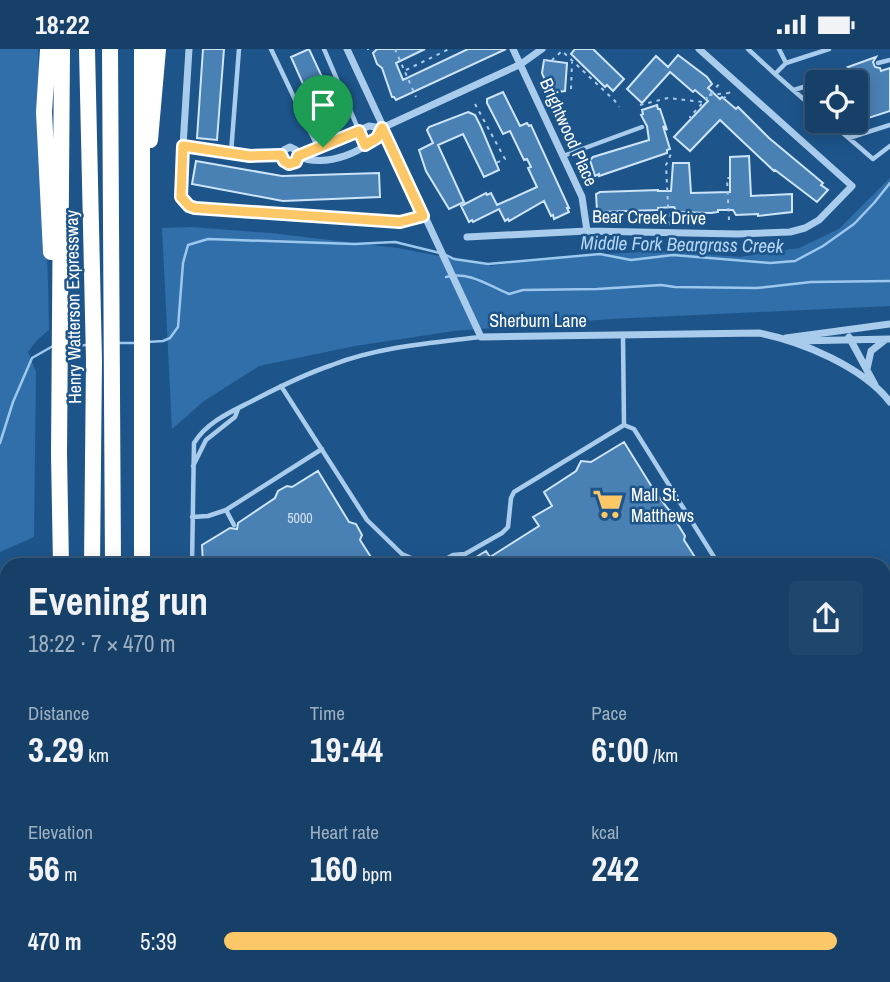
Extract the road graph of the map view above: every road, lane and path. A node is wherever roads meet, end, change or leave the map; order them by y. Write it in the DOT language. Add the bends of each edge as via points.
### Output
graph roads {
  1 [pos="48,49"];
  2 [pos="62,49"];
  3 [pos="87,49"];
  4 [pos="110,49"];
  5 [pos="142,49"];
  6 [pos="158,49"];
  7 [pos="189,49"];
  8 [pos="239,49"];
  9 [pos="271,49"];
  10 [pos="324,49"];
  11 [pos="347,49"];
  12 [pos="395,49"];
  13 [pos="449,49"];
  14 [pos="513,49"];
  15 [pos="542,49"];
  16 [pos="699,49"];
  17 [pos="748,49"];
  18 [pos="779,49"];
  19 [pos="829,49"];
  20 [pos="890,60"];
  21 [pos="543,61"];
  22 [pos="572,61"];
  23 [pos="878,63"];
  24 [pos="521,64"];
  25 [pos="786,64"];
  26 [pos="404,71"];
  27 [pos="775,74"];
  28 [pos="720,83"];
  29 [pos="805,86"];
  30 [pos="571,89"];
  31 [pos="794,90"];
  32 [pos="709,95"];
  33 [pos="416,97"];
  34 [pos="723,99"];
  35 [pos="805,100"];
  36 [pos="703,102"];
  37 [pos="475,104"];
  38 [pos="640,105"];
  39 [pos="619,107"];
  40 [pos="692,119"];
  41 [pos="890,125"];
  42 [pos="642,127"];
  43 [pos="382,128"];
  44 [pos="359,131"];
  45 [pos="843,133"];
  46 [pos="849,138"];
  47 [pos="365,145"];
  48 [pos="183,146"];
  49 [pos="890,146"];
  50 [pos="318,149"];
  51 [pos="670,149"];
  52 [pos="231,153"];
  53 [pos="281,155"];
  54 [pos="298,156"];
  55 [pos="563,156"];
  56 [pos="496,163"];
  57 [pos="729,178"];
  58 [pos="674,208"];
  59 [pos="668,209"];
  60 [pos="141,216"];
  61 [pos="423,216"];
  62 [pos="729,220"];
  63 [pos="587,231"];
  64 [pos="670,233"];
  65 [pos="467,237"];
  66 [pos="890,324"];
  67 [pos="102,327"];
  68 [pos="58,328"];
  69 [pos="846,330"];
  70 [pos="623,335"];
  71 [pos="481,337"];
  72 [pos="790,339"];
  73 [pos="888,339"];
  74 [pos="852,341"];
  75 [pos="103,360"];
  76 [pos="866,370"];
  77 [pos="281,386"];
  78 [pos="877,389"];
  79 [pos="890,402"];
  80 [pos="238,408"];
  81 [pos="624,425"];
  82 [pos="322,449"];
  83 [pos="192,468"];
  84 [pos="226,510"];
  85 [pos="192,517"];
  86 [pos="234,525"];
  87 [pos="61,558"];
  88 [pos="92,558"];
  89 [pos="113,558"];
  90 [pos="142,558"];
  91 [pos="192,558"];
  92 [pos="411,558"];
  93 [pos="447,558"];
  94 [pos="715,558"];
  1 -- 68 [label="highway" via="44,112"];
  2 -- 68 [label="highway"];
  3 -- 67 [label="highway, Henry Watterson Expressway"];
  4 -- 67 [label="highway, Henry Watterson Expressway"];
  5 -- 60 [label="highway"];
  6 -- 60 [label="highway"];
  7 -- 48 [label="street"];
  8 -- 52 [label="lane"];
  9 -- 50 [label="lane"];
  10 -- 44 [label="lane"];
  11 -- 43 [label="street, Sherburn Lane"];
  12 -- 26 [label="path"];
  13 -- 26 [label="path"];
  14 -- 24 [label="street, Brightwood Place"];
  15 -- 24 [label="street"];
  16 -- 64 [label="street, Bear Creek Drive" via="852,186 825,215 790,232"];
  17 -- 27 [label="lane"];
  18 -- 25 [label="lane"];
  19 -- 25 [label="lane"];
  20 -- 23 [label="lane"];
  21 -- 22 [label="path" via="562,51"];
  22 -- 30 [label="path"];
  22 -- 39 [label="path"];
  24 -- 43 [label="street"];
  24 -- 55 [label="street, Brightwood Place"];
  25 -- 27 [label="lane"];
  26 -- 33 [label="path"];
  27 -- 31 [label="lane"];
  28 -- 32 [label="path"];
  29 -- 31 [label="lane"];
  31 -- 35 [label="lane"];
  32 -- 34 [label="path" via="729,93"];
  32 -- 36 [label="path"];
  36 -- 38 [label="path" via="668,98"];
  36 -- 40 [label="path"];
  37 -- 56 [label="path" via="505,159"];
  41 -- 46 [label="lane"];
  42 -- 55 [label="lane"];
  43 -- 44 [label="street" via="369,126"];
  43 -- 47 [label="street" via="377,138"];
  43 -- 61 [label="street, Sherburn Lane"];
  44 -- 47 [label="lane"];
  44 -- 50 [label="street"];
  45 -- 46 [label="lane"];
  46 -- 49 [label="lane" via="873,159"];
  47 -- 54 [label="street" via="330,161"];
  48 -- 52 [label="street"];
  48 -- 61 [label="lane" via="181,197 195,208 400,222"];
  50 -- 54 [label="street"];
  51 -- 59 [label="path"];
  52 -- 53 [label="street"];
  53 -- 54 [label="street" via="290,147"];
  53 -- 54 [label="street" via="289,164"];
  55 -- 63 [label="street, Brightwood Place" via="582,197"];
  57 -- 62 [label="path"];
  58 -- 59 [label="path"];
  59 -- 64 [label="path"];
  60 -- 90 [label="highway"];
  61 -- 71 [label="street, Sherburn Lane"];
  63 -- 64 [label="street, Bear Creek Drive"];
  63 -- 65 [label="street, Bear Creek Drive"];
  66 -- 69 [label="street, Sherburn Lane"];
  67 -- 75 [label="highway, Henry Watterson Expressway"];
  68 -- 87 [label="highway"];
  69 -- 72 [label="street, Sherburn Lane"];
  69 -- 74 [label="street, Sherburn Lane"];
  70 -- 71 [label="street, Sherburn Lane"];
  70 -- 72 [label="street, Sherburn Lane" via="759,333"];
  70 -- 81 [label="lane"];
  71 -- 77 [label="lane" via="370,354"];
  72 -- 74 [label="street, Sherburn Lane"];
  72 -- 78 [label="street, Sherburn Lane" via="832,358"];
  73 -- 74 [label="street, Sherburn Lane"];
  73 -- 76 [label="street, Sherburn Lane" via="871,351"];
  74 -- 76 [label="street, Sherburn Lane"];
  75 -- 88 [label="highway, Henry Watterson Expressway"];
  75 -- 89 [label="highway, Henry Watterson Expressway"];
  76 -- 78 [label="street, Sherburn Lane"];
  77 -- 80 [label="lane"];
  77 -- 82 [label="lane"];
  78 -- 79 [label="street, Sherburn Lane"];
  80 -- 83 [label="lane" via="235,417 206,440"];
  80 -- 83 [label="lane" via="201,432 194,443"];
  81 -- 93 [label="lane" via="514,492 508,527 502,533 465,554"];
  81 -- 94 [label="lane" via="634,429"];
  82 -- 84 [label="lane"];
  82 -- 92 [label="lane" via="367,520"];
  83 -- 85 [label="lane"];
  84 -- 85 [label="lane"];
  84 -- 86 [label="lane"];
  85 -- 91 [label="lane"];
}
